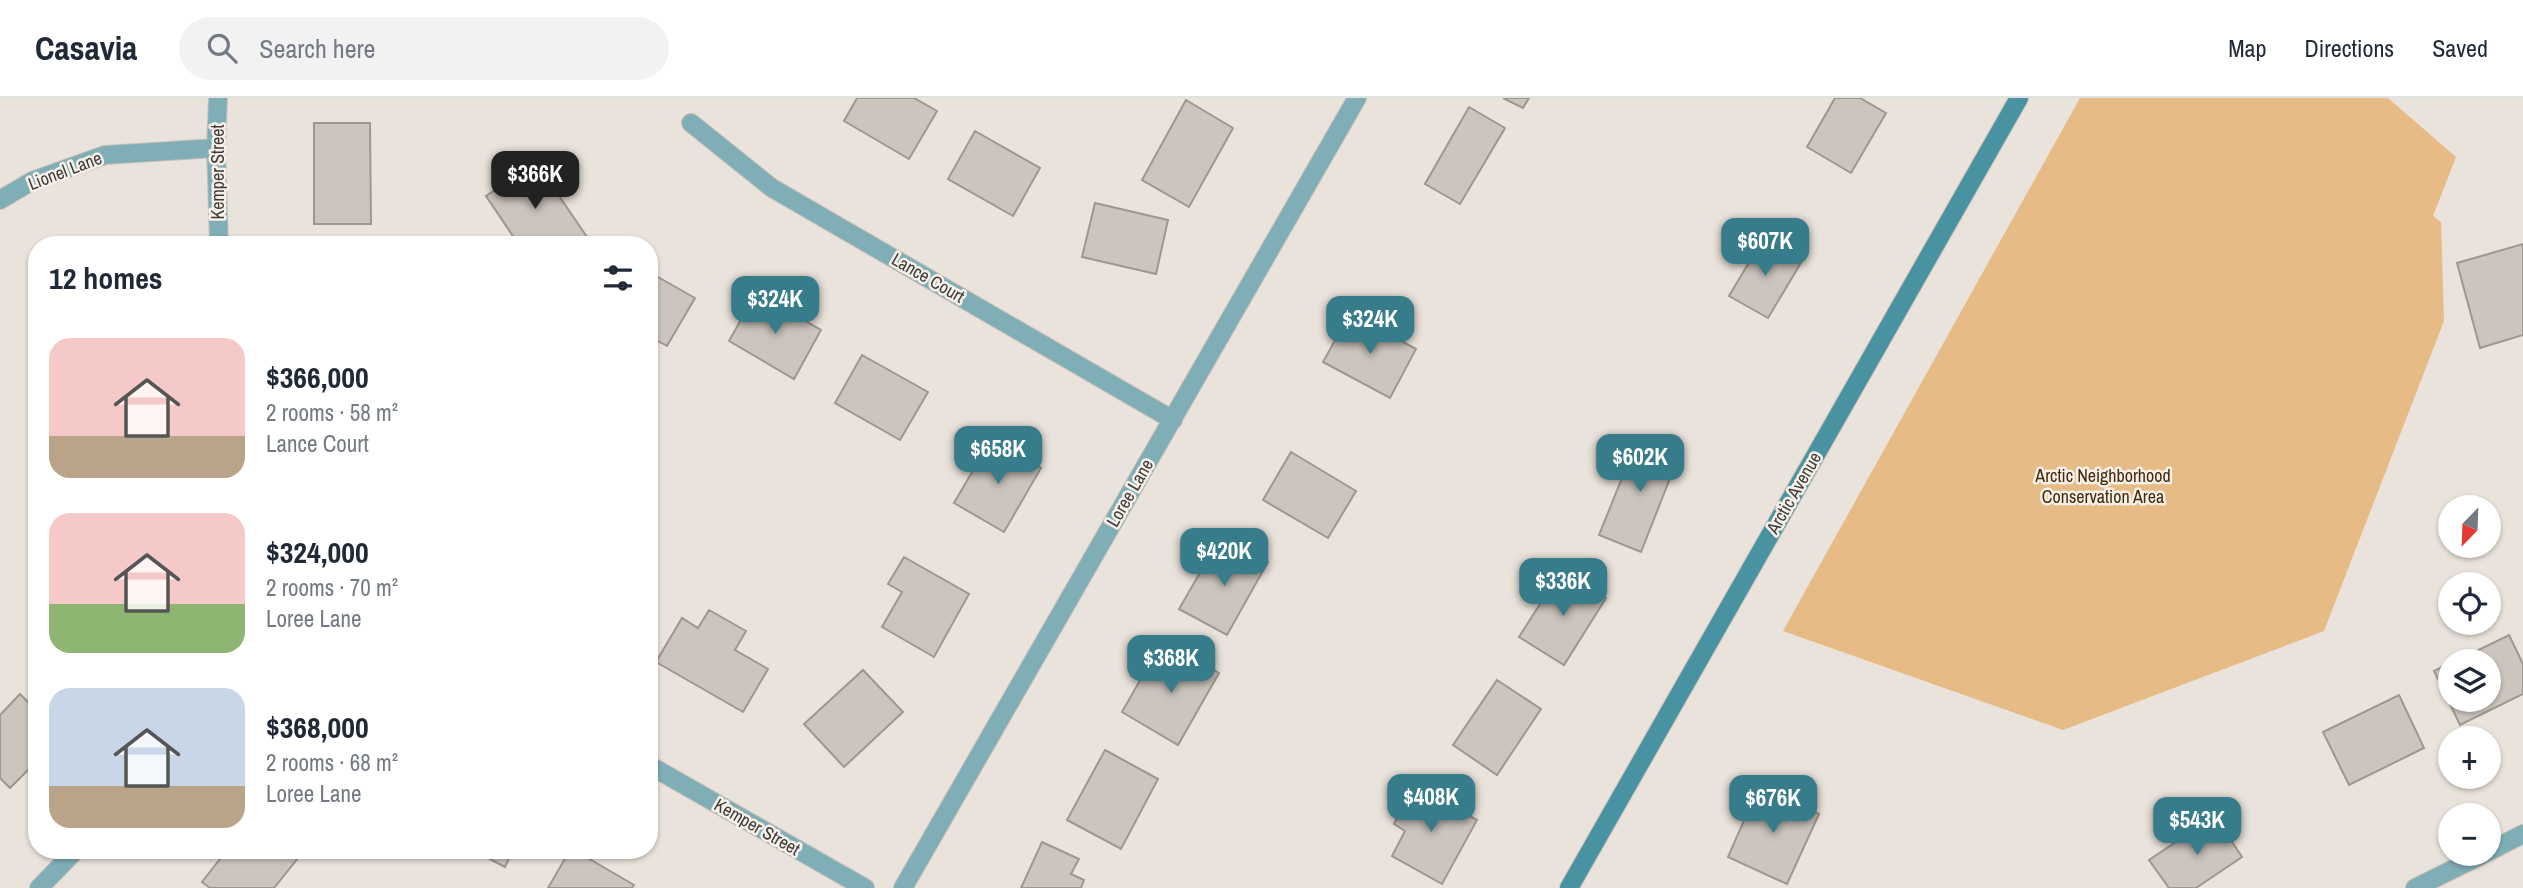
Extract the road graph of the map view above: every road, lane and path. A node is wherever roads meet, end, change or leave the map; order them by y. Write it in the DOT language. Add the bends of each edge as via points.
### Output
graph roads {
  1 [pos="218,98"];
  2 [pos="1357,98"];
  3 [pos="2019,98"];
  4 [pos="691,123"];
  5 [pos="216,148"];
  6 [pos="0,200"];
  7 [pos="219,236"];
  8 [pos="1173,420"];
  9 [pos="658,770"];
  10 [pos="2523,834"];
  11 [pos="2501,845"];
  12 [pos="67,859"];
  13 [pos="2460,866"];
  14 [pos="39,888"];
  15 [pos="865,888"];
  16 [pos="903,888"];
  17 [pos="1569,888"];
  18 [pos="2415,888"];
  1 -- 5 [label="street, Kemper Street"];
  2 -- 8 [label="street, Loree Lane"];
  3 -- 17 [label="street, Arctic Avenue"];
  4 -- 8 [label="street, Lance Court" via="772,188"];
  5 -- 6 [label="street, Lionel Lane" via="105,155 32,181"];
  5 -- 7 [label="street, Kemper Street"];
  8 -- 16 [label="street, Loree Lane"];
  9 -- 15 [label="street, Kemper Street"];
  10 -- 11 [label="street"];
  12 -- 14 [label="street"];
  13 -- 18 [label="street"];
}
